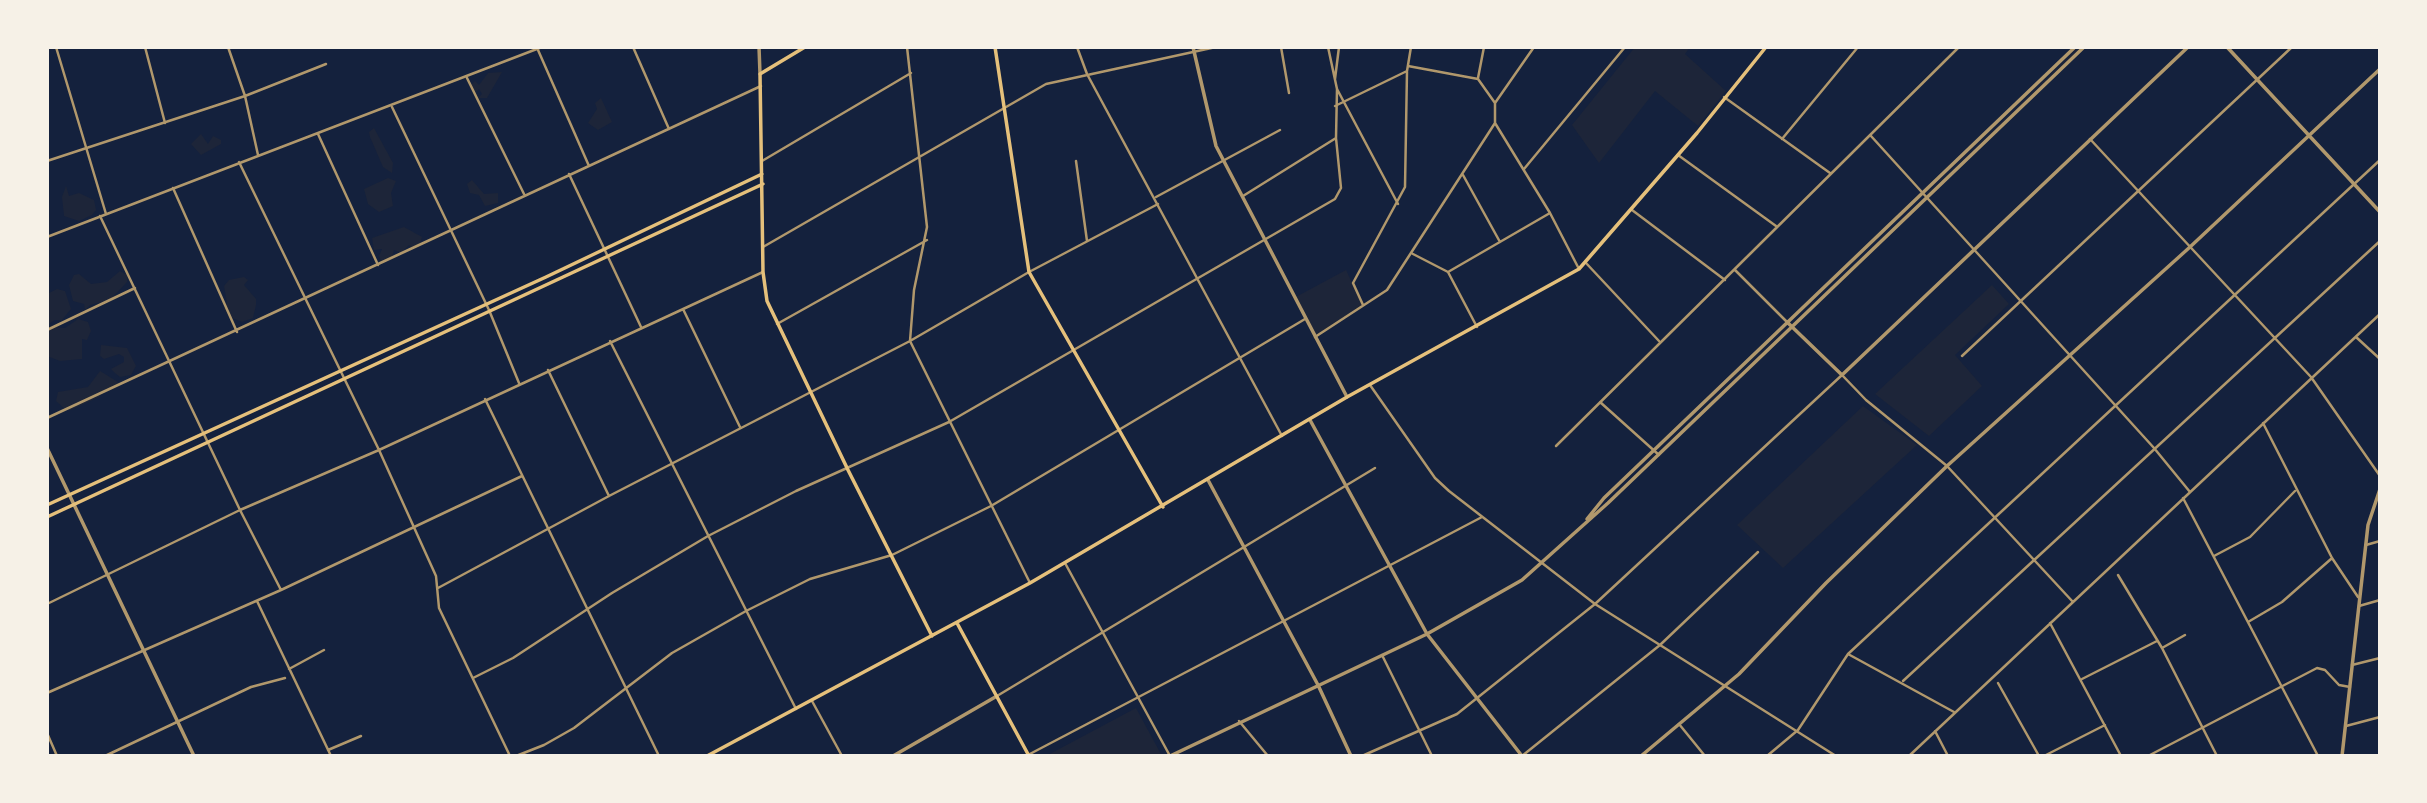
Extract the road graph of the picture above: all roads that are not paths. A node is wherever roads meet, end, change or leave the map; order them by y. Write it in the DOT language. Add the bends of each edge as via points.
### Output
graph roads {
  1 [pos="56,47"];
  2 [pos="145,47"];
  3 [pos="228,47"];
  4 [pos="633,47"];
  5 [pos="759,47"];
  6 [pos="805,47"];
  7 [pos="907,47"];
  8 [pos="995,47"];
  9 [pos="1077,47"];
  10 [pos="1216,47"];
  11 [pos="1280,47"];
  12 [pos="1328,47"];
  13 [pos="1339,47"];
  14 [pos="1411,47"];
  15 [pos="1484,47"];
  16 [pos="1534,47"];
  17 [pos="1625,47"];
  18 [pos="1766,47"];
  19 [pos="1858,47"];
  20 [pos="1959,47"];
  21 [pos="2075,47"];
  22 [pos="2084,47"];
  23 [pos="2188,47"];
  24 [pos="2227,47"];
  25 [pos="2292,47"];
  26 [pos="539,48"];
  27 [pos="1194,50"];
  28 [pos="326,64"];
  29 [pos="1408,66"];
  30 [pos="2380,69"];
  31 [pos="1407,71"];
  32 [pos="911,73"];
  33 [pos="760,74"];
  34 [pos="1087,74"];
  35 [pos="467,78"];
  36 [pos="1478,79"];
  37 [pos="1334,80"];
  38 [pos="2258,80"];
  39 [pos="761,86"];
  40 [pos="1337,89"];
  41 [pos="1289,93"];
  42 [pos="245,96"];
  43 [pos="1724,97"];
  44 [pos="1346,103"];
  45 [pos="1495,103"];
  46 [pos="1335,106"];
  47 [pos="392,107"];
  48 [pos="1004,107"];
  49 [pos="165,123"];
  50 [pos="1495,123"];
  51 [pos="670,129"];
  52 [pos="1280,130"];
  53 [pos="318,134"];
  54 [pos="2307,135"];
  55 [pos="1871,136"];
  56 [pos="1336,138"];
  57 [pos="2090,139"];
  58 [pos="1782,140"];
  59 [pos="88,148"];
  60 [pos="258,155"];
  61 [pos="1678,155"];
  62 [pos="921,157"];
  63 [pos="1223,159"];
  64 [pos="2380,160"];
  65 [pos="47,161"];
  66 [pos="762,161"];
  67 [pos="239,162"];
  68 [pos="1076,162"];
  69 [pos="589,166"];
  70 [pos="1524,169"];
  71 [pos="569,174"];
  72 [pos="762,174"];
  73 [pos="1831,174"];
  74 [pos="1462,175"];
  75 [pos="763,184"];
  76 [pos="2354,185"];
  77 [pos="172,187"];
  78 [pos="723,191"];
  79 [pos="1924,192"];
  80 [pos="2139,192"];
  81 [pos="524,194"];
  82 [pos="1156,197"];
  83 [pos="1242,197"];
  84 [pos="1927,198"];
  85 [pos="727,200"];
  86 [pos="1158,204"];
  87 [pos="1398,204"];
  88 [pos="1632,210"];
  89 [pos="2380,212"];
  90 [pos="1550,213"];
  91 [pos="106,214"];
  92 [pos="100,216"];
  93 [pos="674,216"];
  94 [pos="677,222"];
  95 [pos="1776,226"];
  96 [pos="449,231"];
  97 [pos="47,237"];
  98 [pos="927,240"];
  99 [pos="1264,240"];
  100 [pos="2380,241"];
  101 [pos="1500,242"];
  102 [pos="1087,243"];
  103 [pos="763,247"];
  104 [pos="2190,247"];
  105 [pos="603,248"];
  106 [pos="1973,250"];
  107 [pos="1412,253"];
  108 [pos="607,256"];
  109 [pos="1586,263"];
  110 [pos="378,265"];
  111 [pos="1579,269"];
  112 [pos="1735,270"];
  113 [pos="763,272"];
  114 [pos="1029,272"];
  115 [pos="1448,272"];
  116 [pos="1198,279"];
  117 [pos="1725,280"];
  118 [pos="135,288"];
  119 [pos="2234,295"];
  120 [pos="305,298"];
  121 [pos="2021,302"];
  122 [pos="485,303"];
  123 [pos="1363,306"];
  124 [pos="683,309"];
  125 [pos="489,310"];
  126 [pos="2380,314"];
  127 [pos="1305,319"];
  128 [pos="1787,322"];
  129 [pos="777,324"];
  130 [pos="641,327"];
  131 [pos="1478,327"];
  132 [pos="1792,328"];
  133 [pos="47,330"];
  134 [pos="237,332"];
  135 [pos="1315,337"];
  136 [pos="2356,337"];
  137 [pos="2276,338"];
  138 [pos="610,341"];
  139 [pos="910,341"];
  140 [pos="1659,341"];
  141 [pos="1072,351"];
  142 [pos="1962,356"];
  143 [pos="2068,356"];
  144 [pos="1241,359"];
  145 [pos="2380,359"];
  146 [pos="171,363"];
  147 [pos="340,370"];
  148 [pos="548,370"];
  149 [pos="1842,375"];
  150 [pos="344,377"];
  151 [pos="2311,377"];
  152 [pos="519,383"];
  153 [pos="1370,385"];
  154 [pos="812,390"];
  155 [pos="1347,397"];
  156 [pos="485,399"];
  157 [pos="1600,402"];
  158 [pos="2114,405"];
  159 [pos="47,418"];
  160 [pos="1310,420"];
  161 [pos="949,422"];
  162 [pos="2263,422"];
  163 [pos="740,428"];
  164 [pos="1118,430"];
  165 [pos="205,433"];
  166 [pos="1282,436"];
  167 [pos="209,441"];
  168 [pos="1556,446"];
  169 [pos="2154,448"];
  170 [pos="47,449"];
  171 [pos="379,450"];
  172 [pos="1654,450"];
  173 [pos="1659,455"];
  174 [pos="671,464"];
  175 [pos="1947,466"];
  176 [pos="1375,468"];
  177 [pos="848,470"];
  178 [pos="522,476"];
  179 [pos="2380,476"];
  180 [pos="1208,480"];
  181 [pos="1344,486"];
  182 [pos="2380,489"];
  183 [pos="2295,491"];
  184 [pos="2190,492"];
  185 [pos="69,494"];
  186 [pos="608,496"];
  187 [pos="2183,499"];
  188 [pos="74,504"];
  189 [pos="47,505"];
  190 [pos="991,506"];
  191 [pos="1163,507"];
  192 [pos="240,510"];
  193 [pos="47,517"];
  194 [pos="1482,517"];
  195 [pos="1995,517"];
  196 [pos="1587,519"];
  197 [pos="414,527"];
  198 [pos="548,531"];
  199 [pos="708,536"];
  200 [pos="2380,541"];
  201 [pos="2366,545"];
  202 [pos="1244,546"];
  203 [pos="1758,552"];
  204 [pos="892,555"];
  205 [pos="2213,556"];
  206 [pos="2332,558"];
  207 [pos="2035,560"];
  208 [pos="1542,561"];
  209 [pos="1065,564"];
  210 [pos="1388,567"];
  211 [pos="108,575"];
  212 [pos="2118,575"];
  213 [pos="1030,583"];
  214 [pos="438,588"];
  215 [pos="281,590"];
  216 [pos="2359,599"];
  217 [pos="2380,600"];
  218 [pos="257,601"];
  219 [pos="2073,601"];
  220 [pos="47,604"];
  221 [pos="1595,604"];
  222 [pos="2359,606"];
  223 [pos="587,610"];
  224 [pos="746,611"];
  225 [pos="1284,620"];
  226 [pos="2050,622"];
  227 [pos="2248,622"];
  228 [pos="957,623"];
  229 [pos="1104,631"];
  230 [pos="1426,634"];
  231 [pos="2185,635"];
  232 [pos="932,636"];
  233 [pos="2157,641"];
  234 [pos="1660,645"];
  235 [pos="2162,648"];
  236 [pos="143,650"];
  237 [pos="324,650"];
  238 [pos="1848,654"];
  239 [pos="1382,655"];
  240 [pos="2380,658"];
  241 [pos="2352,665"];
  242 [pos="289,669"];
  243 [pos="285,677"];
  244 [pos="473,678"];
  245 [pos="2082,679"];
  246 [pos="1903,681"];
  247 [pos="1998,683"];
  248 [pos="1726,684"];
  249 [pos="1318,685"];
  250 [pos="2281,685"];
  251 [pos="2350,687"];
  252 [pos="627,690"];
  253 [pos="47,693"];
  254 [pos="997,696"];
  255 [pos="1141,697"];
  256 [pos="1477,698"];
  257 [pos="812,701"];
  258 [pos="796,709"];
  259 [pos="1954,712"];
  260 [pos="2380,717"];
  261 [pos="177,721"];
  262 [pos="1239,721"];
  263 [pos="1679,724"];
  264 [pos="2105,725"];
  265 [pos="2202,726"];
  266 [pos="2345,726"];
  267 [pos="1798,730"];
  268 [pos="1935,731"];
  269 [pos="1421,732"];
  270 [pos="47,733"];
  271 [pos="361,736"];
  272 [pos="328,750"];
  273 [pos="1028,755"];
  274 [pos="1173,755"];
  275 [pos="57,756"];
  276 [pos="105,756"];
  277 [pos="194,756"];
  278 [pos="331,756"];
  279 [pos="510,756"];
  280 [pos="516,756"];
  281 [pos="659,756"];
  282 [pos="707,756"];
  283 [pos="842,756"];
  284 [pos="893,756"];
  285 [pos="1268,756"];
  286 [pos="1351,756"];
  287 [pos="1362,756"];
  288 [pos="1432,756"];
  289 [pos="1522,756"];
  290 [pos="1641,756"];
  291 [pos="1705,756"];
  292 [pos="1767,756"];
  293 [pos="1836,756"];
  294 [pos="1909,756"];
  295 [pos="1948,756"];
  296 [pos="2041,756"];
  297 [pos="2121,756"];
  298 [pos="2148,756"];
  299 [pos="2217,756"];
  300 [pos="2318,756"];
  301 [pos="2342,756"];
  1 -- 59 [label="street"];
  2 -- 49 [label="street"];
  3 -- 42 [label="street"];
  4 -- 51 [label="street"];
  5 -- 33 [label="street"];
  6 -- 33 [label="main road"];
  7 -- 32 [label="street"];
  8 -- 48 [label="main road"];
  9 -- 34 [label="street"];
  10 -- 27 [label="street"];
  11 -- 41 [label="street"];
  12 -- 37 [label="street"];
  13 -- 37 [label="street"];
  14 -- 29 [label="street"];
  15 -- 36 [label="street"];
  16 -- 45 [label="street"];
  17 -- 70 [label="street"];
  18 -- 43 [label="main road"];
  19 -- 58 [label="street"];
  20 -- 55 [label="street"];
  21 -- 79 [label="street"];
  22 -- 84 [label="street"];
  23 -- 57 [label="street"];
  24 -- 38 [label="street"];
  25 -- 38 [label="street"];
  26 -- 35 [label="street"];
  26 -- 69 [label="street"];
  27 -- 34 [label="street"];
  27 -- 63 [label="street" via="1210,125"];
  28 -- 42 [label="street"];
  29 -- 31 [label="street"];
  29 -- 36 [label="street"];
  30 -- 54 [label="street"];
  31 -- 44 [label="street"];
  31 -- 87 [label="street" via="1405,187"];
  32 -- 62 [label="street"];
  32 -- 66 [label="street"];
  33 -- 39 [label="main road"];
  34 -- 48 [label="street" via="1046,84"];
  34 -- 82 [label="street"];
  35 -- 47 [label="street"];
  35 -- 81 [label="street"];
  36 -- 45 [label="street"];
  37 -- 40 [label="street"];
  38 -- 54 [label="street"];
  38 -- 80 [label="street"];
  39 -- 51 [label="street"];
  39 -- 66 [label="main road"];
  40 -- 44 [label="street"];
  40 -- 46 [label="street"];
  42 -- 49 [label="street"];
  42 -- 60 [label="street"];
  43 -- 58 [label="street"];
  43 -- 61 [label="main road"];
  44 -- 46 [label="street"];
  44 -- 87 [label="street"];
  45 -- 50 [label="street"];
  46 -- 56 [label="street"];
  47 -- 53 [label="street"];
  47 -- 96 [label="street"];
  48 -- 62 [label="street"];
  48 -- 114 [label="main road"];
  49 -- 59 [label="street"];
  50 -- 70 [label="street"];
  50 -- 74 [label="street"];
  51 -- 69 [label="street"];
  52 -- 63 [label="street"];
  53 -- 60 [label="street"];
  53 -- 110 [label="street"];
  54 -- 76 [label="street"];
  54 -- 104 [label="street"];
  55 -- 73 [label="street"];
  55 -- 79 [label="street"];
  56 -- 83 [label="street"];
  56 -- 99 [label="street" via="1341,188 1335,199"];
  57 -- 80 [label="street"];
  57 -- 106 [label="street"];
  58 -- 73 [label="street"];
  59 -- 65 [label="street"];
  59 -- 91 [label="street"];
  60 -- 67 [label="street"];
  61 -- 88 [label="main road"];
  61 -- 95 [label="street"];
  62 -- 98 [label="street"];
  62 -- 103 [label="street"];
  63 -- 82 [label="street"];
  63 -- 83 [label="street"];
  64 -- 76 [label="street"];
  66 -- 72 [label="main road"];
  67 -- 77 [label="street"];
  67 -- 120 [label="street"];
  68 -- 102 [label="street"];
  69 -- 71 [label="street"];
  70 -- 90 [label="street"];
  71 -- 81 [label="street"];
  71 -- 105 [label="street"];
  72 -- 75 [label="main road"];
  72 -- 78 [label="main road"];
  73 -- 95 [label="street"];
  74 -- 101 [label="street"];
  74 -- 107 [label="street"];
  75 -- 85 [label="main road"];
  75 -- 103 [label="main road"];
  76 -- 89 [label="street"];
  76 -- 119 [label="street"];
  77 -- 91 [label="street"];
  77 -- 134 [label="street"];
  78 -- 85 [label="main road"];
  78 -- 93 [label="main road"];
  79 -- 84 [label="street"];
  79 -- 128 [label="street"];
  80 -- 104 [label="street"];
  80 -- 121 [label="street"];
  81 -- 96 [label="street"];
  82 -- 86 [label="street"];
  83 -- 99 [label="street"];
  84 -- 106 [label="street"];
  84 -- 132 [label="street"];
  85 -- 94 [label="main road"];
  86 -- 102 [label="street"];
  86 -- 116 [label="street"];
  87 -- 123 [label="street" via="1353,283"];
  88 -- 109 [label="main road"];
  88 -- 117 [label="street"];
  90 -- 101 [label="street"];
  90 -- 111 [label="street"];
  91 -- 92 [label="street"];
  92 -- 97 [label="street"];
  92 -- 118 [label="street"];
  93 -- 94 [label="main road"];
  93 -- 105 [label="main road"];
  94 -- 108 [label="main road"];
  95 -- 112 [label="street"];
  96 -- 110 [label="street"];
  96 -- 122 [label="street"];
  98 -- 129 [label="street"];
  98 -- 139 [label="street" via="914,290"];
  99 -- 116 [label="street"];
  99 -- 127 [label="street"];
  100 -- 137 [label="street"];
  101 -- 115 [label="street"];
  102 -- 114 [label="street"];
  103 -- 113 [label="main road"];
  104 -- 119 [label="street"];
  104 -- 143 [label="street"];
  105 -- 108 [label="street"];
  105 -- 122 [label="main road"];
  106 -- 121 [label="street"];
  106 -- 149 [label="street"];
  107 -- 115 [label="street"];
  107 -- 123 [label="street" via="1388,290"];
  108 -- 125 [label="main road"];
  108 -- 130 [label="street"];
  109 -- 111 [label="main road"];
  109 -- 140 [label="street"];
  110 -- 120 [label="street"];
  111 -- 131 [label="main road"];
  112 -- 117 [label="street"];
  112 -- 128 [label="street"];
  113 -- 124 [label="street"];
  113 -- 129 [label="main road" via="767,301"];
  114 -- 139 [label="street"];
  114 -- 141 [label="main road"];
  115 -- 131 [label="street"];
  116 -- 141 [label="street"];
  116 -- 144 [label="street"];
  117 -- 140 [label="street"];
  118 -- 133 [label="street"];
  118 -- 146 [label="street"];
  119 -- 137 [label="street"];
  119 -- 158 [label="street"];
  120 -- 134 [label="street"];
  120 -- 147 [label="street"];
  121 -- 142 [label="street"];
  121 -- 143 [label="street"];
  122 -- 125 [label="street"];
  122 -- 147 [label="main road"];
  123 -- 135 [label="street"];
  124 -- 130 [label="street"];
  124 -- 163 [label="street"];
  125 -- 150 [label="main road"];
  125 -- 152 [label="street"];
  126 -- 136 [label="street"];
  127 -- 135 [label="street"];
  127 -- 144 [label="street"];
  128 -- 132 [label="street"];
  128 -- 172 [label="street"];
  129 -- 154 [label="main road"];
  130 -- 138 [label="street"];
  131 -- 153 [label="main road"];
  132 -- 149 [label="street"];
  132 -- 173 [label="street"];
  134 -- 146 [label="street"];
  135 -- 155 [label="street"];
  136 -- 145 [label="street"];
  136 -- 151 [label="street"];
  137 -- 151 [label="street"];
  137 -- 169 [label="street"];
  138 -- 148 [label="street"];
  138 -- 174 [label="street"];
  139 -- 154 [label="street"];
  139 -- 161 [label="street"];
  140 -- 157 [label="street"];
  141 -- 161 [label="street"];
  141 -- 164 [label="main road"];
  143 -- 158 [label="street"];
  143 -- 175 [label="street"];
  144 -- 164 [label="street"];
  144 -- 166 [label="street"];
  146 -- 159 [label="street"];
  146 -- 165 [label="street"];
  147 -- 150 [label="street"];
  147 -- 165 [label="main road"];
  148 -- 152 [label="street"];
  148 -- 186 [label="street"];
  149 -- 175 [label="street"];
  149 -- 221 [label="street"];
  150 -- 167 [label="main road"];
  150 -- 171 [label="street"];
  151 -- 162 [label="street"];
  151 -- 179 [label="street"];
  152 -- 156 [label="street"];
  153 -- 155 [label="main road"];
  153 -- 194 [label="street" via="1435,478"];
  154 -- 163 [label="street"];
  154 -- 177 [label="main road"];
  155 -- 160 [label="main road"];
  156 -- 171 [label="street"];
  156 -- 178 [label="street"];
  157 -- 168 [label="street"];
  157 -- 172 [label="street"];
  158 -- 169 [label="street"];
  158 -- 195 [label="street"];
  160 -- 166 [label="main road"];
  160 -- 181 [label="street"];
  161 -- 177 [label="street"];
  161 -- 190 [label="street"];
  162 -- 183 [label="street"];
  162 -- 184 [label="street"];
  163 -- 174 [label="street"];
  164 -- 190 [label="street"];
  164 -- 191 [label="main road"];
  165 -- 167 [label="street"];
  165 -- 185 [label="main road"];
  166 -- 180 [label="main road"];
  167 -- 188 [label="main road"];
  167 -- 192 [label="street"];
  169 -- 184 [label="street"];
  169 -- 207 [label="street"];
  170 -- 185 [label="street"];
  171 -- 192 [label="street"];
  171 -- 197 [label="street"];
  172 -- 173 [label="street"];
  172 -- 196 [label="street"];
  173 -- 196 [label="street"];
  174 -- 186 [label="street"];
  174 -- 199 [label="street"];
  175 -- 195 [label="street"];
  175 -- 248 [label="street"];
  176 -- 181 [label="street"];
  177 -- 199 [label="street"];
  177 -- 204 [label="main road"];
  178 -- 197 [label="street"];
  178 -- 198 [label="street"];
  180 -- 191 [label="main road"];
  180 -- 202 [label="street"];
  181 -- 202 [label="street"];
  181 -- 210 [label="street"];
  182 -- 201 [label="street"];
  183 -- 205 [label="street" via="2250,537"];
  183 -- 206 [label="street"];
  184 -- 187 [label="street"];
  185 -- 188 [label="street"];
  185 -- 189 [label="main road"];
  186 -- 198 [label="street"];
  187 -- 205 [label="street"];
  187 -- 219 [label="street"];
  188 -- 193 [label="main road"];
  188 -- 211 [label="street"];
  190 -- 204 [label="street"];
  190 -- 213 [label="street"];
  191 -- 209 [label="main road"];
  192 -- 211 [label="street"];
  192 -- 215 [label="street"];
  194 -- 208 [label="street"];
  194 -- 210 [label="street"];
  195 -- 207 [label="street"];
  195 -- 238 [label="street"];
  196 -- 208 [label="street"];
  197 -- 214 [label="street"];
  197 -- 215 [label="street"];
  198 -- 214 [label="street"];
  198 -- 223 [label="street"];
  199 -- 223 [label="street"];
  199 -- 224 [label="street"];
  200 -- 201 [label="street"];
  201 -- 216 [label="street"];
  202 -- 225 [label="street"];
  202 -- 229 [label="street"];
  203 -- 234 [label="street"];
  204 -- 224 [label="street" via="810,579"];
  204 -- 232 [label="main road"];
  205 -- 227 [label="street"];
  206 -- 216 [label="street"];
  206 -- 227 [label="street" via="2282,601"];
  207 -- 219 [label="street"];
  207 -- 246 [label="street"];
  208 -- 221 [label="street"];
  208 -- 230 [label="street" via="1509,590"];
  209 -- 213 [label="main road"];
  209 -- 229 [label="street"];
  210 -- 225 [label="street"];
  210 -- 230 [label="street"];
  211 -- 220 [label="street"];
  211 -- 236 [label="street"];
  212 -- 233 [label="street"];
  213 -- 228 [label="main road"];
  214 -- 244 [label="street" via="439,608"];
  215 -- 218 [label="street"];
  216 -- 222 [label="street"];
  217 -- 222 [label="street"];
  218 -- 236 [label="street"];
  218 -- 242 [label="street"];
  219 -- 226 [label="street"];
  221 -- 234 [label="street"];
  221 -- 256 [label="street"];
  222 -- 241 [label="street"];
  223 -- 244 [label="street"];
  223 -- 252 [label="street"];
  224 -- 252 [label="street" via="672,653"];
  224 -- 258 [label="street"];
  225 -- 249 [label="street"];
  225 -- 255 [label="street"];
  226 -- 245 [label="street"];
  226 -- 259 [label="street"];
  227 -- 250 [label="street"];
  228 -- 232 [label="main road"];
  228 -- 254 [label="main road"];
  229 -- 254 [label="street"];
  229 -- 255 [label="street"];
  230 -- 239 [label="street"];
  230 -- 256 [label="street"];
  231 -- 235 [label="street"];
  232 -- 257 [label="main road"];
  233 -- 235 [label="street"];
  233 -- 245 [label="street"];
  234 -- 248 [label="street"];
  234 -- 289 [label="street"];
  235 -- 265 [label="street"];
  236 -- 253 [label="street"];
  236 -- 261 [label="street"];
  237 -- 242 [label="street"];
  238 -- 246 [label="street"];
  238 -- 267 [label="street"];
  239 -- 249 [label="street"];
  239 -- 269 [label="street"];
  240 -- 241 [label="street"];
  241 -- 251 [label="street"];
  242 -- 272 [label="street"];
  243 -- 261 [label="street" via="251,687"];
  244 -- 279 [label="street"];
  245 -- 264 [label="street"];
  246 -- 259 [label="street"];
  247 -- 296 [label="street"];
  248 -- 263 [label="street"];
  248 -- 267 [label="street"];
  249 -- 262 [label="street"];
  249 -- 286 [label="street"];
  250 -- 251 [label="street" via="2322,668 2334,682"];
  250 -- 265 [label="street"];
  250 -- 300 [label="street"];
  251 -- 266 [label="street"];
  252 -- 280 [label="street" via="574,728"];
  252 -- 281 [label="street"];
  254 -- 273 [label="main road"];
  254 -- 284 [label="street"];
  255 -- 273 [label="street"];
  255 -- 274 [label="street"];
  256 -- 269 [label="street"];
  256 -- 289 [label="street"];
  257 -- 258 [label="main road"];
  257 -- 283 [label="street"];
  258 -- 282 [label="main road"];
  259 -- 268 [label="street"];
  260 -- 266 [label="street"];
  261 -- 276 [label="street"];
  261 -- 277 [label="street"];
  262 -- 274 [label="street"];
  262 -- 285 [label="street"];
  263 -- 290 [label="street"];
  263 -- 291 [label="street"];
  264 -- 296 [label="street"];
  264 -- 297 [label="street"];
  265 -- 298 [label="street"];
  265 -- 299 [label="street"];
  266 -- 301 [label="street"];
  267 -- 292 [label="street"];
  267 -- 293 [label="street"];
  268 -- 294 [label="street"];
  268 -- 295 [label="street"];
  269 -- 287 [label="street"];
  269 -- 288 [label="street"];
  270 -- 275 [label="street"];
  271 -- 272 [label="street"];
  272 -- 278 [label="street"];
}
